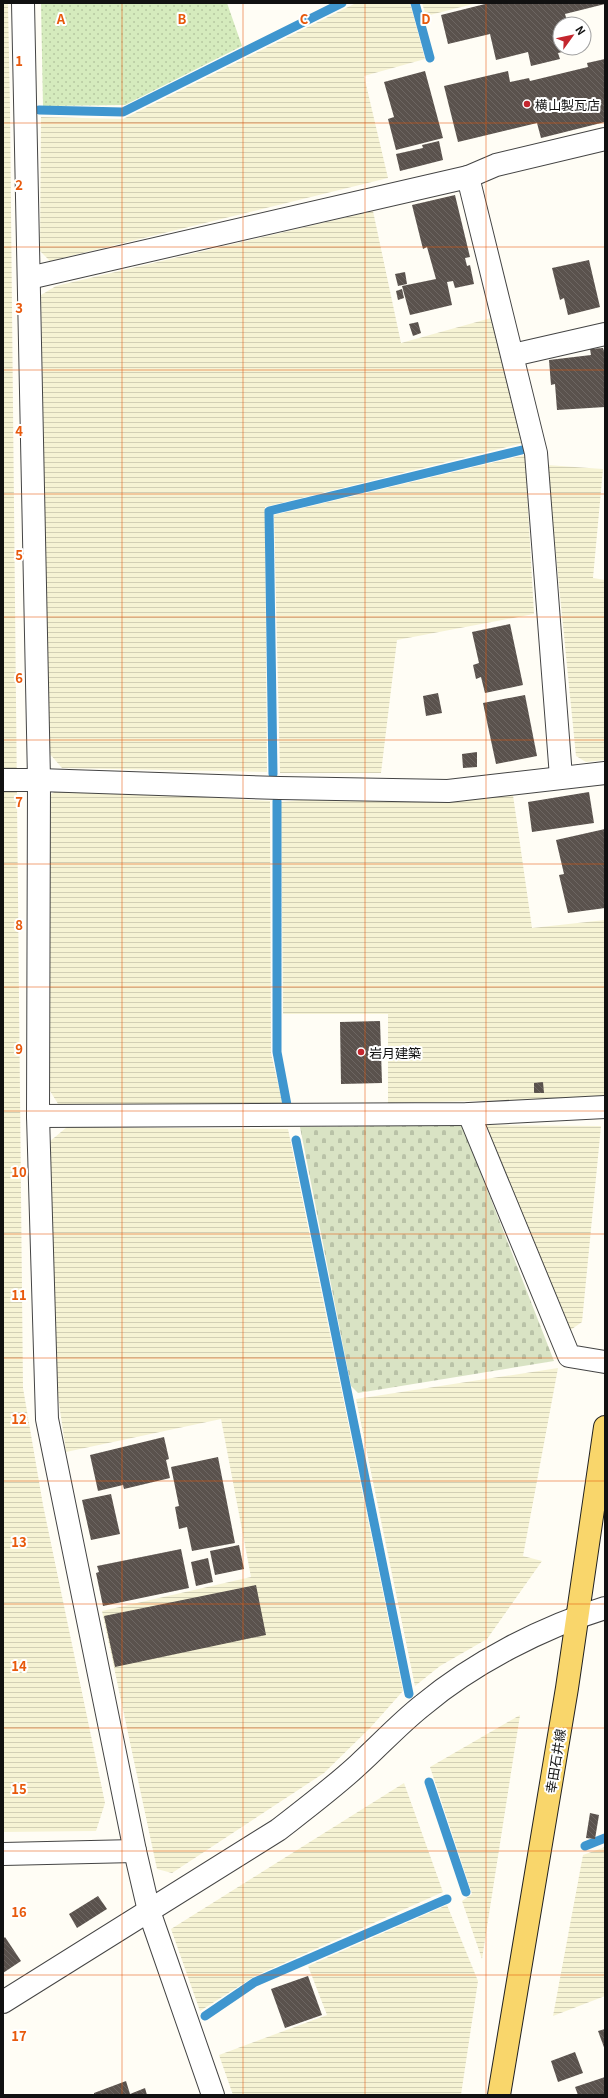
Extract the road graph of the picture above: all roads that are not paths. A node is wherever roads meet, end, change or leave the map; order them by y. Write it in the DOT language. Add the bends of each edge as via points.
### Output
graph roads {
  1 [pos="23,3"];
  2 [pos="605,138"];
  3 [pos="468,177"];
  4 [pos="29,278"];
  5 [pos="605,334"];
  6 [pos="513,355"];
  7 [pos="605,773"];
  8 [pos="561,778"];
  9 [pos="3,780"];
  10 [pos="39,780"];
  11 [pos="605,1107"];
  12 [pos="469,1114"];
  13 [pos="38,1116"];
  14 [pos="605,1362"];
  15 [pos="605,1427"];
  16 [pos="605,1608"];
  17 [pos="579,1616"];
  18 [pos="135,1851"];
  19 [pos="3,1854"];
  20 [pos="149,1911"];
  21 [pos="3,2002"];
  22 [pos="213,2095"];
  23 [pos="498,2095"];
  1 -- 4 [label="street"];
  2 -- 3 [label="street" via="496,165"];
  3 -- 4 [label="street"];
  3 -- 6 [label="street"];
  4 -- 10 [label="street"];
  5 -- 6 [label="street"];
  6 -- 8 [label="street" via="536,453"];
  7 -- 8 [label="street"];
  8 -- 10 [label="street" via="448,790 280,788"];
  9 -- 10 [label="street"];
  10 -- 13 [label="street"];
  11 -- 12 [label="street"];
  12 -- 13 [label="street"];
  12 -- 14 [label="street" via="569,1356"];
  13 -- 18 [label="street" via="47,1419"];
  15 -- 17 [label="main road, 幸田石井線"];
  16 -- 17 [label="street"];
  17 -- 20 [label="street" via="536,1634 451,1684 412,1714 320,1798 278,1830"];
  17 -- 23 [label="main road, 幸田石井線"];
  18 -- 19 [label="street"];
  18 -- 20 [label="street"];
  20 -- 21 [label="street"];
  20 -- 22 [label="street"];
}
